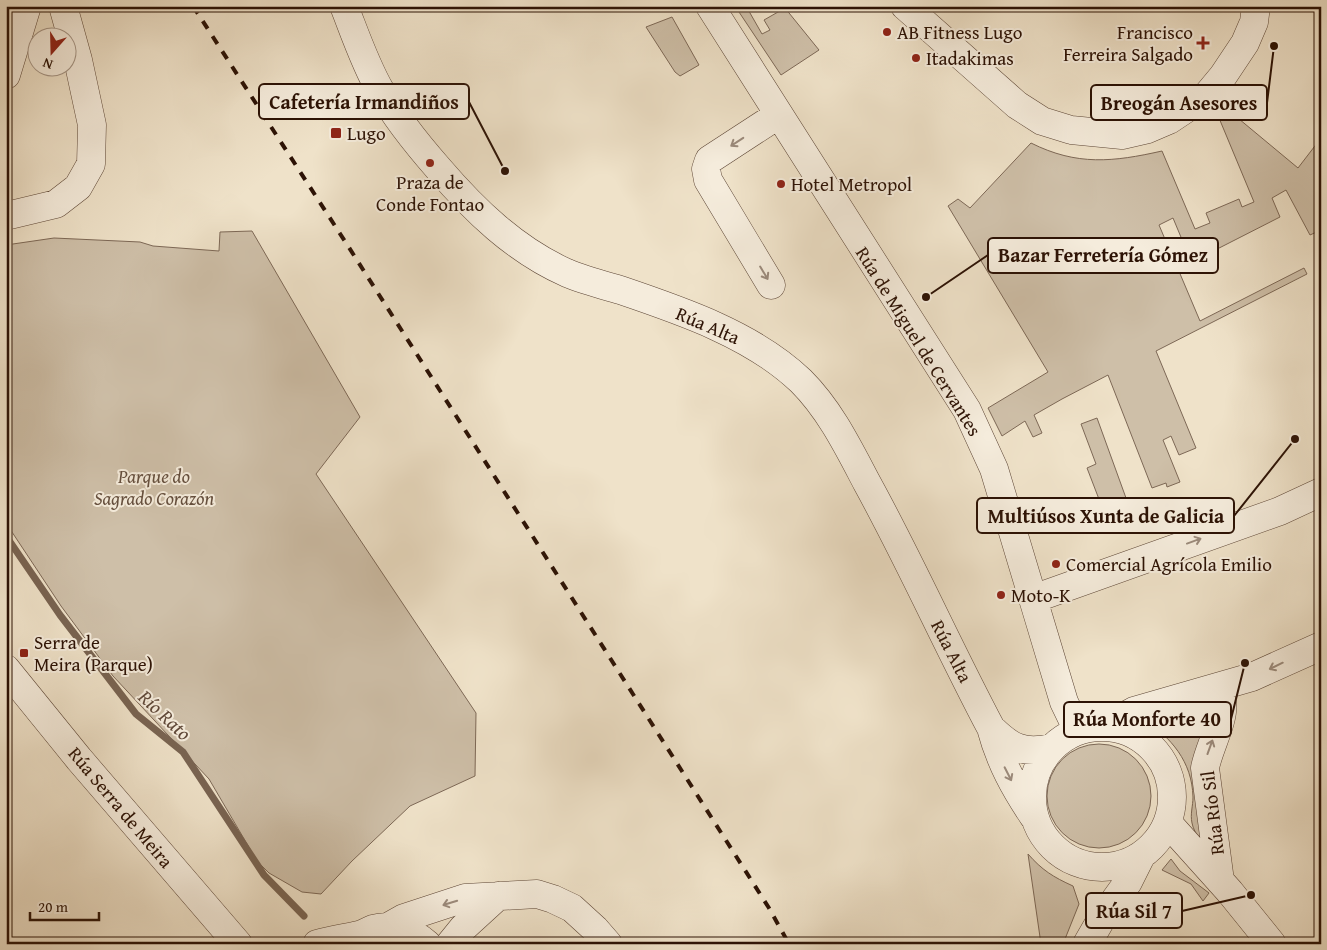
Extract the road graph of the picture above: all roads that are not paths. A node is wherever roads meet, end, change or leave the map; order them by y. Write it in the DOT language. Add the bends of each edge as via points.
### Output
graph roads {
  1 [pos="27,6"];
  2 [pos="63,6"];
  3 [pos="344,6"];
  4 [pos="710,6"];
  5 [pos="904,6"];
  6 [pos="1256,6"];
  7 [pos="6,76"];
  8 [pos="778,115"];
  9 [pos="6,216"];
  10 [pos="771,286"];
  11 [pos="1321,492"];
  12 [pos="1033,599"];
  13 [pos="1321,646"];
  14 [pos="6,669"];
  15 [pos="1215,689"];
  16 [pos="991,728"];
  17 [pos="1115,728"];
  18 [pos="1078,731"];
  19 [pos="1052,748"];
  20 [pos="1034,817"];
  21 [pos="1168,823"];
  22 [pos="1141,856"];
  23 [pos="1080,864"];
  24 [pos="1220,881"];
  25 [pos="498,896"];
  26 [pos="1102,918"];
  27 [pos="388,927"];
  28 [pos="355,939"];
  29 [pos="238,944"];
  30 [pos="317,944"];
  31 [pos="427,944"];
  32 [pos="450,944"];
  33 [pos="608,944"];
  34 [pos="1087,944"];
  35 [pos="1272,944"];
  1 -- 7 [label="street"];
  2 -- 9 [label="street" via="92,125 91,164 78,187 56,204"];
  3 -- 16 [label="street, Rúa Alta" via="379,89 428,157 490,223 541,260 568,273 653,301 752,344 800,380 820,402 885,515"];
  4 -- 8 [label="street, Rúa de Miguel de Cervantes"];
  5 -- 6 [label="street" via="1017,105 1042,122 1071,130 1122,135 1169,120 1208,94 1245,43 1254,22"];
  8 -- 10 [label="street, one-way" via="709,160 706,169 708,180"];
  8 -- 12 [label="street, Rúa de Miguel de Cervantes" via="967,410 994,469"];
  12 -- 11 [label="street, one-way" via="1280,511"];
  12 -- 18 [label="street, Rúa de Miguel de Cervantes" via="1064,702"];
  13 -- 15 [label="street, one-way" via="1252,677"];
  14 -- 29 [label="street, Rúa Serra de Meira"];
  15 -- 17 [label="street" via="1134,711 1123,717"];
  24 -- 15 [label="street, Rúa Río Sil, one-way" via="1205,768 1223,704"];
  16 -- 19 [label="street, Rúa Alta" via="1012,746 1031,751"];
  16 -- 20 [label="street, Rúa Alta, one-way" via="1006,772"];
  17 -- 18 [label="street" via="1096,727"];
  17 -- 21 [label="street" via="1134,735 1151,747 1164,764 1171,783"];
  18 -- 19 [label="street"];
  19 -- 20 [label="street" via="1034,780"];
  20 -- 23 [label="street" via="1044,838 1060,854"];
  21 -- 22 [label="street" via="1152,847"];
  21 -- 24 [label="street, Rúa Río Sil"];
  22 -- 23 [label="street" via="1122,865 1101,868"];
  22 -- 26 [label="street" via="1128,882"];
  23 -- 26 [label="street" via="1091,875 1100,894"];
  24 -- 35 [label="street, Rúa Río Sil"];
  25 -- 27 [label="street, one-way" via="465,898 404,918"];
  25 -- 32 [label="street"];
  25 -- 33 [label="street" via="537,894 553,898 572,908"];
  26 -- 34 [label="street"];
  27 -- 28 [label="street" via="374,929"];
  27 -- 31 [label="street" via="404,929"];
  28 -- 30 [label="street"];
}
